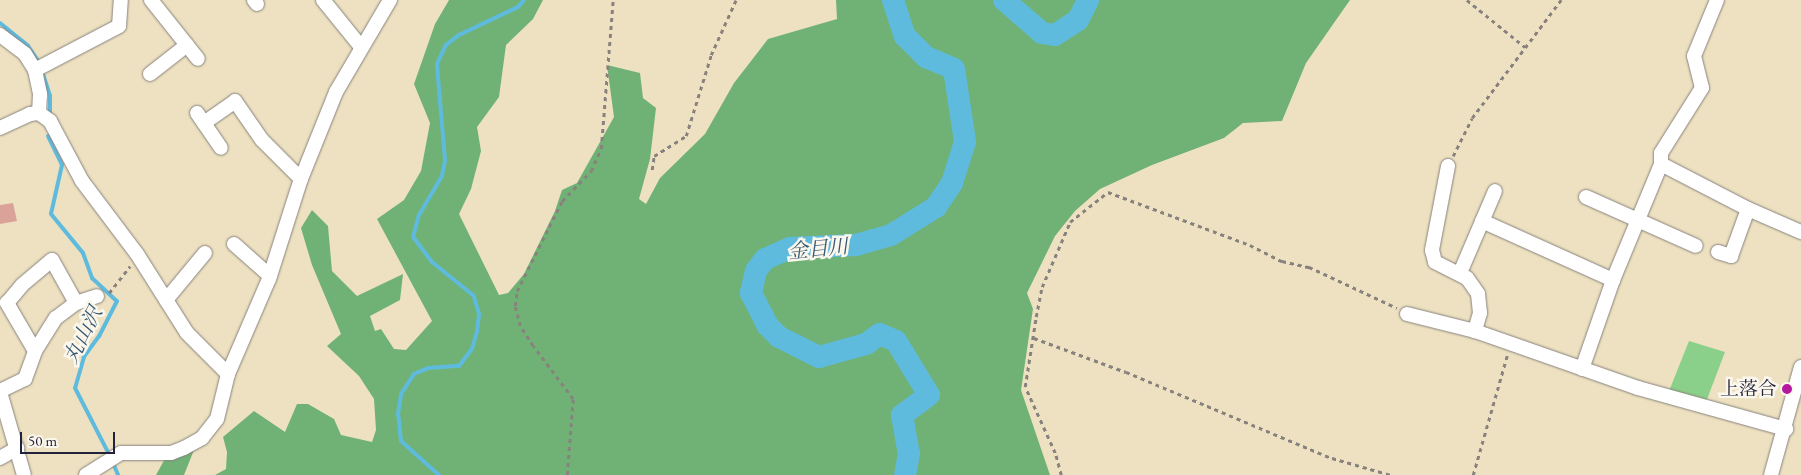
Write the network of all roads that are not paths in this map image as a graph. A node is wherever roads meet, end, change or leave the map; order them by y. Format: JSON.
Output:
{"nodes":[{"id":1,"x":121,"y":0,"type":"edge"},
{"id":2,"x":151,"y":0,"type":"edge"},
{"id":3,"x":323,"y":0,"type":"edge"},
{"id":4,"x":390,"y":0,"type":"edge"},
{"id":5,"x":1717,"y":0,"type":"edge"},
{"id":6,"x":0,"y":34,"type":"edge"},
{"id":7,"x":187,"y":45,"type":"junction"},
{"id":8,"x":361,"y":47,"type":"junction"},
{"id":9,"x":198,"y":59,"type":"dead end"},
{"id":10,"x":40,"y":67,"type":"junction"},
{"id":11,"x":150,"y":74,"type":"dead end"},
{"id":12,"x":39,"y":113,"type":"junction"},
{"id":13,"x":0,"y":128,"type":"edge"},
{"id":14,"x":221,"y":148,"type":"dead end"},
{"id":15,"x":1661,"y":164,"type":"junction"},
{"id":16,"x":1448,"y":166,"type":"road end"},
{"id":17,"x":301,"y":179,"type":"junction"},
{"id":18,"x":1495,"y":191,"type":"dead end"},
{"id":19,"x":1586,"y":197,"type":"dead end"},
{"id":20,"x":1748,"y":209,"type":"junction"},
{"id":21,"x":1482,"y":221,"type":"junction"},
{"id":22,"x":1637,"y":221,"type":"junction"},
{"id":23,"x":1801,"y":232,"type":"edge"},
{"id":24,"x":234,"y":244,"type":"dead end"},
{"id":25,"x":1696,"y":246,"type":"dead end"},
{"id":26,"x":1718,"y":252,"type":"dead end"},
{"id":27,"x":205,"y":253,"type":"dead end"},
{"id":28,"x":1460,"y":273,"type":"junction"},
{"id":29,"x":270,"y":276,"type":"junction"},
{"id":30,"x":1613,"y":280,"type":"junction"},
{"id":31,"x":97,"y":296,"type":"dead end"},
{"id":32,"x":166,"y":300,"type":"junction"},
{"id":33,"x":76,"y":303,"type":"junction"},
{"id":34,"x":1407,"y":314,"type":"road end"},
{"id":35,"x":1474,"y":331,"type":"junction"},
{"id":36,"x":35,"y":351,"type":"junction"},
{"id":37,"x":1801,"y":367,"type":"edge"},
{"id":38,"x":1582,"y":369,"type":"junction"},
{"id":39,"x":228,"y":374,"type":"junction"},
{"id":40,"x":0,"y":391,"type":"edge"},
{"id":41,"x":2,"y":407,"type":"edge"},
{"id":42,"x":1786,"y":429,"type":"junction"},
{"id":43,"x":17,"y":448,"type":"junction"},
{"id":44,"x":0,"y":458,"type":"edge"},
{"id":45,"x":24,"y":475,"type":"edge"},
{"id":46,"x":86,"y":475,"type":"edge"},
{"id":47,"x":1771,"y":475,"type":"edge"}],
"edges":[{"from":1,"to":10,"type":"street"},
{"from":2,"to":7,"type":"street"},
{"from":3,"to":8,"type":"street"},
{"from":4,"to":8,"type":"street"},
{"from":5,"to":15,"type":"street"},
{"from":6,"to":10,"type":"street"},
{"from":7,"to":9,"type":"street"},
{"from":7,"to":11,"type":"street"},
{"from":8,"to":17,"type":"street"},
{"from":10,"to":12,"type":"street"},
{"from":12,"to":13,"type":"street"},
{"from":12,"to":32,"type":"street"},
{"from":14,"to":17,"type":"street"},
{"from":15,"to":20,"type":"street"},
{"from":15,"to":22,"type":"street"},
{"from":16,"to":28,"type":"street"},
{"from":17,"to":29,"type":"street"},
{"from":18,"to":21,"type":"street"},
{"from":19,"to":22,"type":"street"},
{"from":20,"to":23,"type":"street"},
{"from":20,"to":26,"type":"street"},
{"from":21,"to":28,"type":"street"},
{"from":21,"to":30,"type":"street"},
{"from":22,"to":25,"type":"street"},
{"from":22,"to":30,"type":"street"},
{"from":24,"to":29,"type":"street"},
{"from":27,"to":32,"type":"street"},
{"from":28,"to":35,"type":"street"},
{"from":29,"to":39,"type":"street"},
{"from":30,"to":38,"type":"street"},
{"from":31,"to":33,"type":"street"},
{"from":32,"to":39,"type":"street"},
{"from":33,"to":36,"type":"street"},
{"from":33,"to":36,"type":"street"},
{"from":34,"to":35,"type":"street"},
{"from":35,"to":38,"type":"street"},
{"from":36,"to":40,"type":"street"},
{"from":37,"to":42,"type":"street"},
{"from":38,"to":42,"type":"street"},
{"from":39,"to":46,"type":"street"},
{"from":40,"to":41,"type":"street"},
{"from":41,"to":43,"type":"street"},
{"from":42,"to":47,"type":"street"},
{"from":43,"to":44,"type":"street"},
{"from":43,"to":45,"type":"street"}]}
